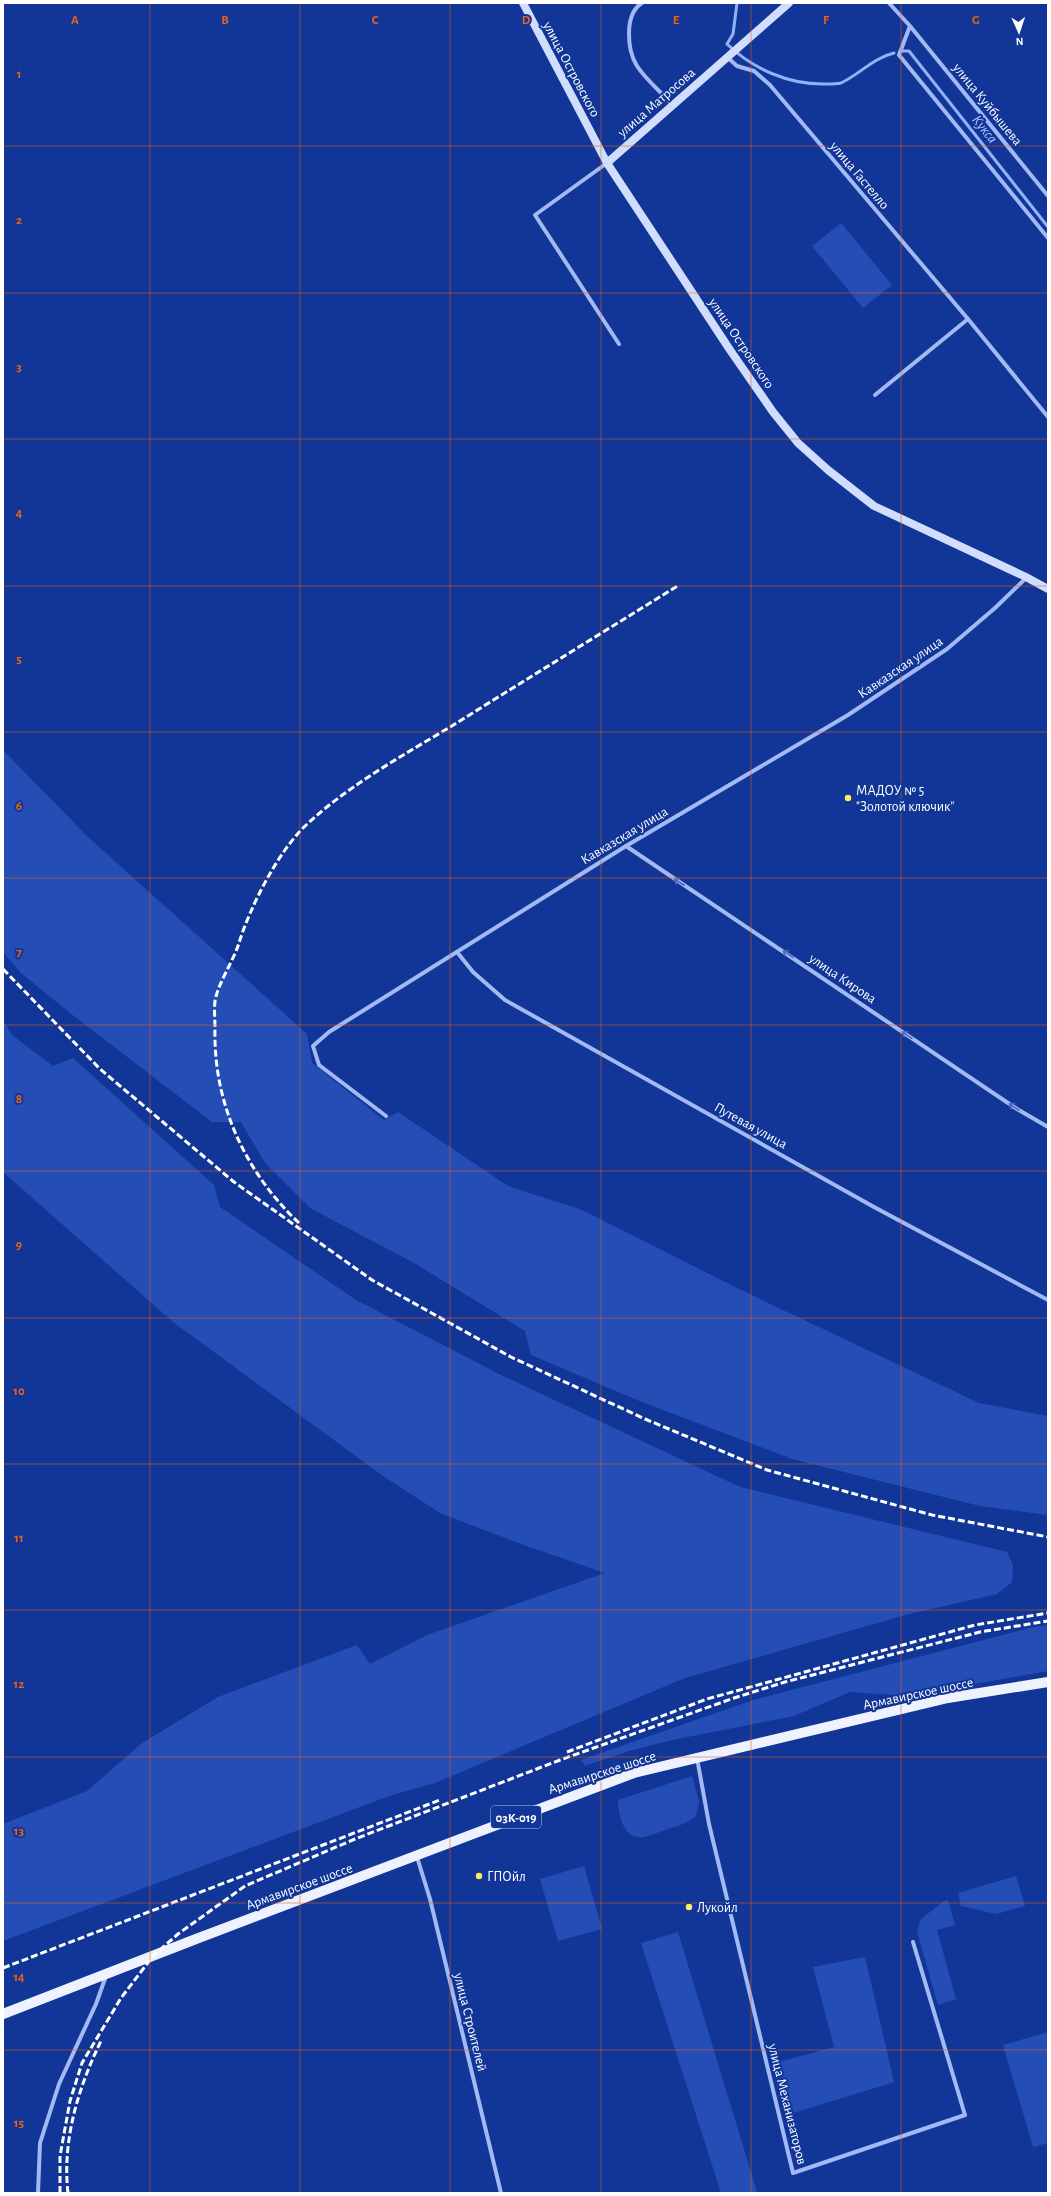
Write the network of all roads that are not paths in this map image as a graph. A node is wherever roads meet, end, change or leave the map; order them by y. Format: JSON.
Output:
{"nodes":[{"id":1,"x":523,"y":3,"type":"edge"},
{"id":2,"x":642,"y":3,"type":"edge"},
{"id":3,"x":789,"y":3,"type":"edge"},
{"id":4,"x":889,"y":3,"type":"edge"},
{"id":5,"x":910,"y":26,"type":"junction"},
{"id":6,"x":728,"y":56,"type":"junction"},
{"id":7,"x":673,"y":106,"type":"junction"},
{"id":8,"x":607,"y":163,"type":"junction"},
{"id":9,"x":1048,"y":196,"type":"edge"},
{"id":10,"x":1048,"y":238,"type":"edge"},
{"id":11,"x":968,"y":319,"type":"junction"},
{"id":12,"x":619,"y":344,"type":"dead end"},
{"id":13,"x":875,"y":395,"type":"dead end"},
{"id":14,"x":1048,"y":417,"type":"edge"},
{"id":15,"x":1026,"y":577,"type":"junction"},
{"id":16,"x":1048,"y":589,"type":"edge"},
{"id":17,"x":626,"y":846,"type":"junction"},
{"id":18,"x":457,"y":952,"type":"junction"},
{"id":19,"x":386,"y":1116,"type":"dead end"},
{"id":20,"x":1048,"y":1127,"type":"edge"},
{"id":21,"x":1048,"y":1300,"type":"edge"},
{"id":22,"x":1048,"y":1682,"type":"edge"},
{"id":23,"x":697,"y":1758,"type":"junction"},
{"id":24,"x":417,"y":1857,"type":"junction"},
{"id":25,"x":913,"y":1942,"type":"dead end"},
{"id":26,"x":107,"y":1974,"type":"junction"},
{"id":27,"x":3,"y":2014,"type":"edge"},
{"id":28,"x":38,"y":2193,"type":"edge"},
{"id":29,"x":501,"y":2193,"type":"edge"}],
"edges":[{"from":1,"to":8,"type":"street","name":"улица Островского"},
{"from":2,"to":7,"type":"street"},
{"from":3,"to":6,"type":"street","name":"улица Матросова"},
{"from":4,"to":5,"type":"street","name":"улица Куйбышева"},
{"from":5,"to":9,"type":"street","name":"улица Куйбышева"},
{"from":5,"to":10,"type":"street"},
{"from":6,"to":7,"type":"street","name":"улица Матросова"},
{"from":6,"to":11,"type":"street","name":"улица Гастелло"},
{"from":7,"to":8,"type":"street","name":"улица Матросова"},
{"from":8,"to":12,"type":"street","name":"улица Матросова"},
{"from":8,"to":15,"type":"street","name":"улица Островского"},
{"from":11,"to":13,"type":"street"},
{"from":11,"to":14,"type":"street","name":"улица Гастелло"},
{"from":15,"to":16,"type":"street","name":"улица Островского"},
{"from":15,"to":17,"type":"street","name":"Кавказская улица"},
{"from":17,"to":18,"type":"street","name":"Кавказская улица"},
{"from":20,"to":17,"type":"street","name":"улица Кирова","one_way":true},
{"from":18,"to":19,"type":"street","name":"Кавказская улица"},
{"from":18,"to":21,"type":"street","name":"Путевая улица"},
{"from":22,"to":23,"type":"main road","name":"Армавирское шоссе","number":"03К-019"},
{"from":23,"to":24,"type":"main road","name":"Армавирское шоссе","number":"03К-019"},
{"from":23,"to":25,"type":"street","name":"улица Механизаторов"},
{"from":24,"to":26,"type":"main road","name":"Армавирское шоссе","number":"03К-019"},
{"from":24,"to":29,"type":"street","name":"улица Строителей"},
{"from":26,"to":27,"type":"main road","name":"Армавирское шоссе","number":"03К-019"},
{"from":26,"to":28,"type":"street"}]}
